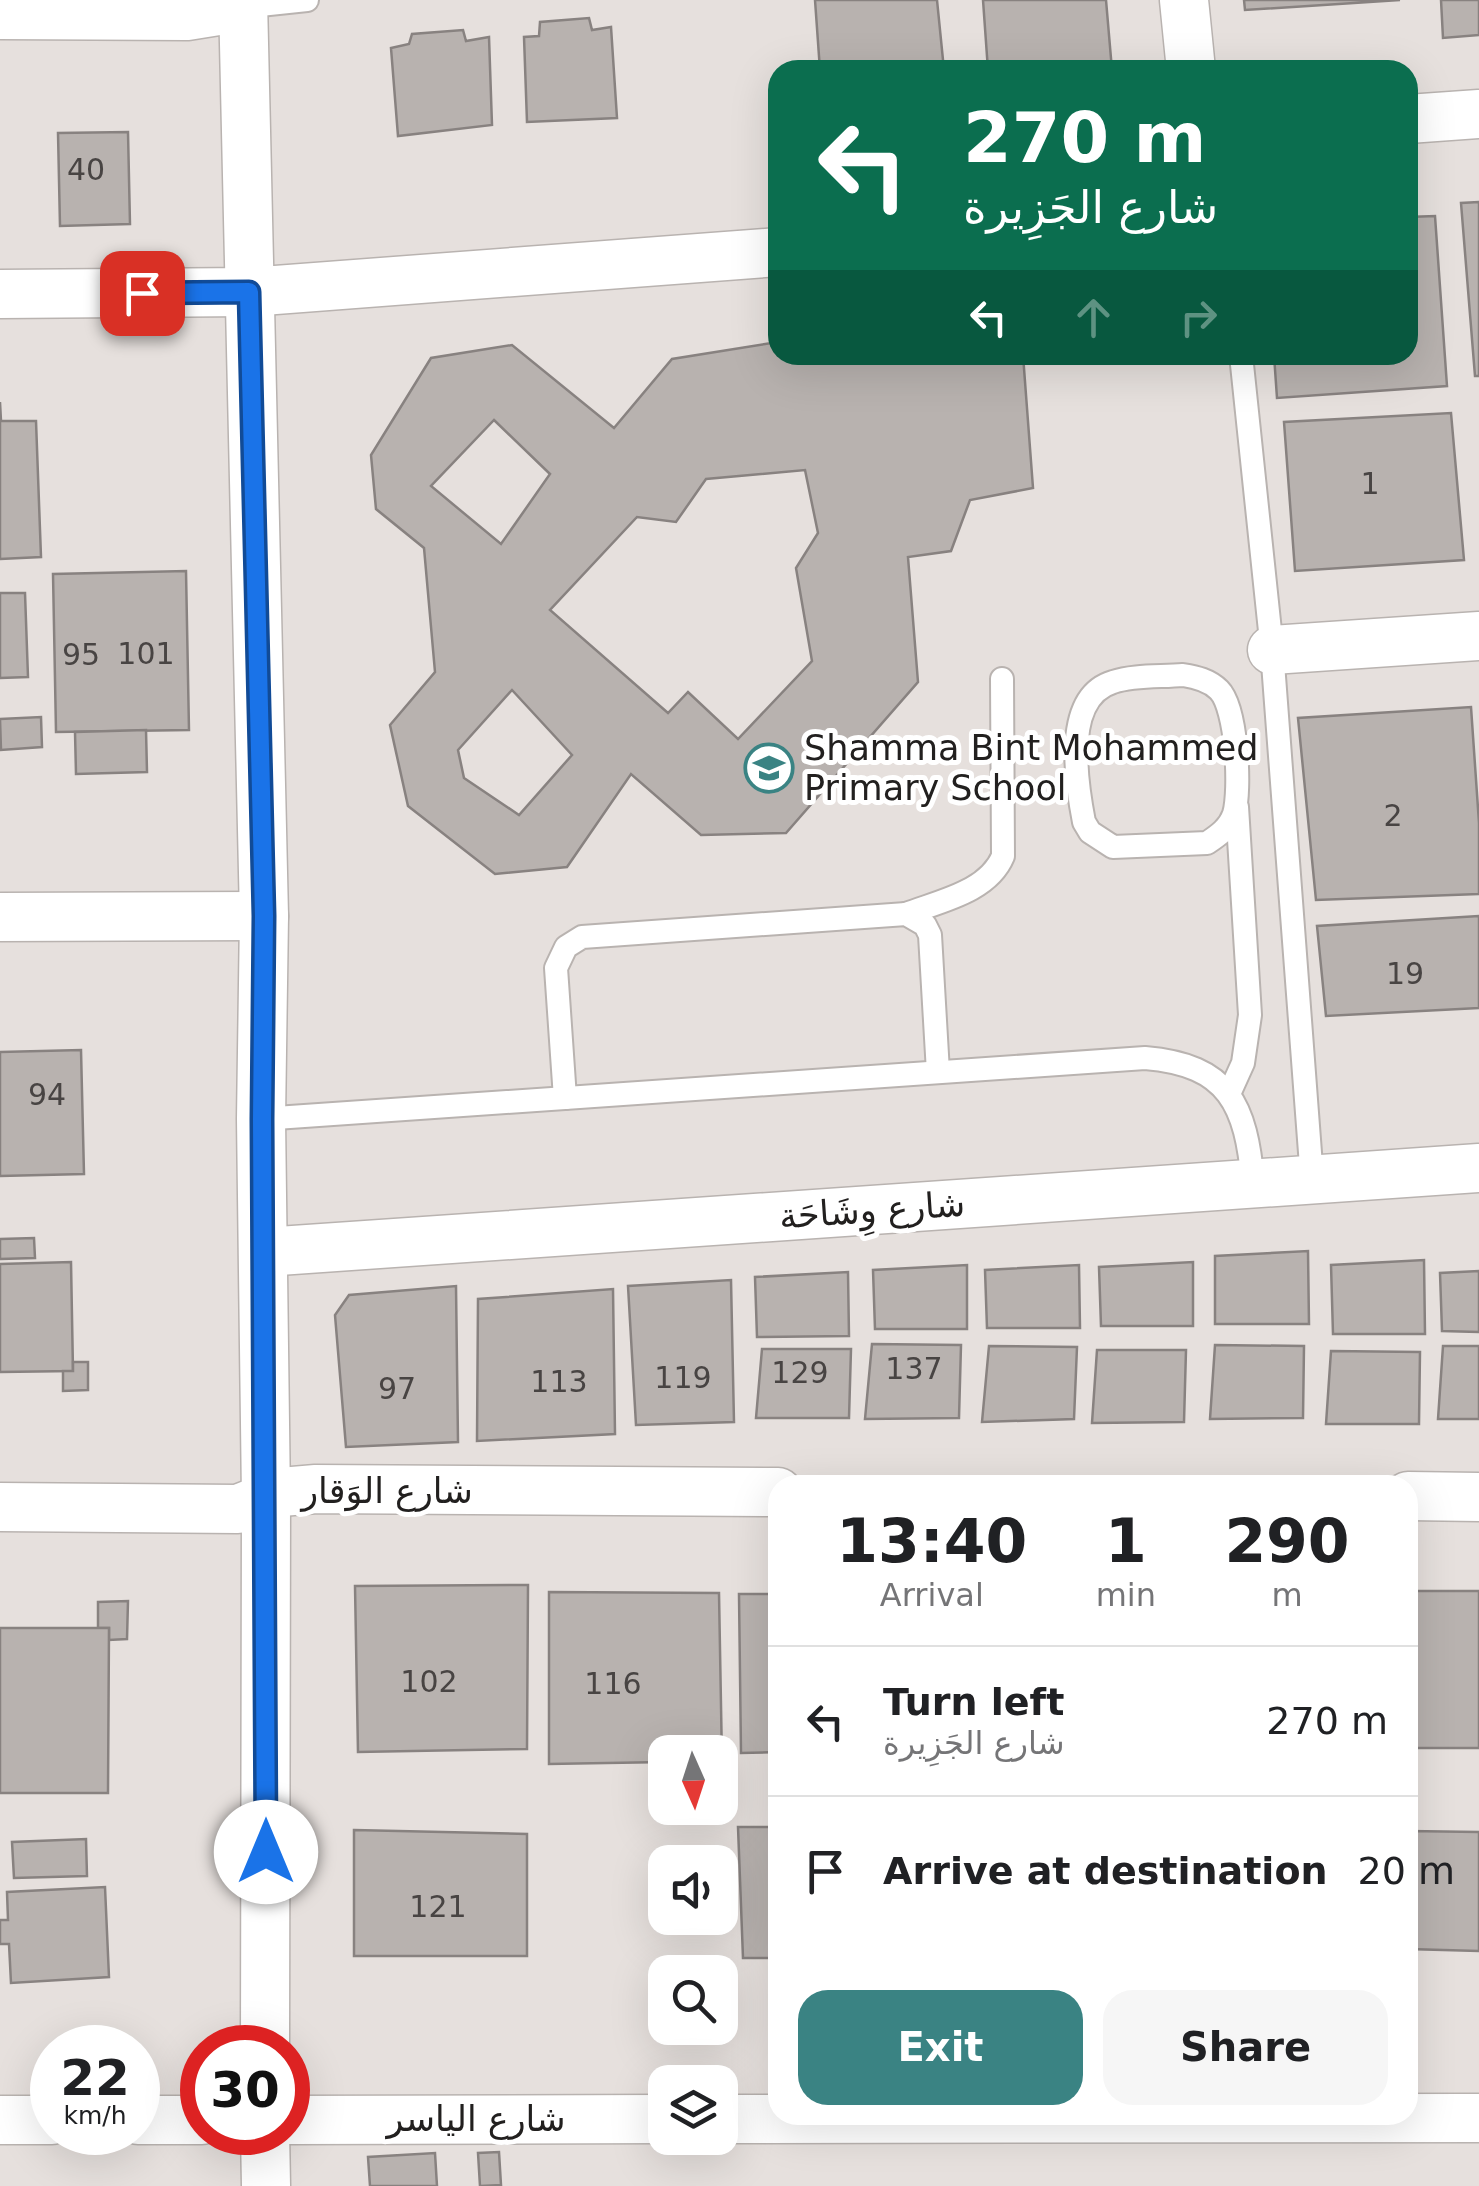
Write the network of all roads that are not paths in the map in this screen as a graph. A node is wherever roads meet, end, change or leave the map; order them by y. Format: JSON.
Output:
{"nodes":[{"id":1,"x":307,"y":0,"type":"edge"},
{"id":2,"x":1184,"y":0,"type":"edge"},
{"id":3,"x":243,"y":4,"type":"edge"},
{"id":4,"x":0,"y":15,"type":"edge"},
{"id":5,"x":1189,"y":60,"type":"edge"},
{"id":6,"x":1479,"y":114,"type":"edge"},
{"id":7,"x":1418,"y":118,"type":"edge"},
{"id":8,"x":768,"y":253,"type":"edge"},
{"id":9,"x":249,"y":292,"type":"junction"},
{"id":10,"x":0,"y":294,"type":"edge"},
{"id":11,"x":1243,"y":365,"type":"edge"},
{"id":12,"x":1479,"y":636,"type":"edge"},
{"id":13,"x":1272,"y":650,"type":"junction"},
{"id":14,"x":1002,"y":679,"type":"dead end"},
{"id":15,"x":1236,"y":797,"type":"junction"},
{"id":16,"x":906,"y":914,"type":"junction"},
{"id":17,"x":264,"y":916,"type":"junction"},
{"id":18,"x":0,"y":917,"type":"edge"},
{"id":19,"x":938,"y":1072,"type":"junction"},
{"id":20,"x":1229,"y":1094,"type":"junction"},
{"id":21,"x":565,"y":1098,"type":"junction"},
{"id":22,"x":262,"y":1119,"type":"junction"},
{"id":23,"x":1479,"y":1168,"type":"edge"},
{"id":24,"x":1312,"y":1179,"type":"junction"},
{"id":25,"x":1253,"y":1183,"type":"junction"},
{"id":26,"x":264,"y":1252,"type":"junction"},
{"id":27,"x":768,"y":1492,"type":"edge"},
{"id":28,"x":1418,"y":1496,"type":"edge"},
{"id":29,"x":1479,"y":1497,"type":"edge"},
{"id":30,"x":266,"y":1499,"type":"junction"},
{"id":31,"x":0,"y":1507,"type":"edge"},
{"id":32,"x":265,"y":2025,"type":"edge"},
{"id":33,"x":1418,"y":2118,"type":"edge"},
{"id":34,"x":1479,"y":2118,"type":"edge"},
{"id":35,"x":648,"y":2119,"type":"edge"},
{"id":36,"x":738,"y":2119,"type":"edge"},
{"id":37,"x":768,"y":2119,"type":"edge"},
{"id":38,"x":0,"y":2120,"type":"edge"},
{"id":39,"x":30,"y":2120,"type":"edge"},
{"id":40,"x":310,"y":2120,"type":"edge"},
{"id":41,"x":265,"y":2155,"type":"edge"},
{"id":42,"x":266,"y":2186,"type":"edge"}],
"edges":[{"from":1,"to":3,"type":"lane"},
{"from":2,"to":5,"type":"street"},
{"from":3,"to":4,"type":"street"},
{"from":3,"to":9,"type":"street"},
{"from":6,"to":7,"type":"street"},
{"from":8,"to":9,"type":"street"},
{"from":9,"to":10,"type":"street"},
{"from":9,"to":17,"type":"street"},
{"from":11,"to":13,"type":"lane"},
{"from":12,"to":13,"type":"street"},
{"from":13,"to":24,"type":"lane"},
{"from":14,"to":16,"type":"lane"},
{"from":15,"to":15,"type":"lane"},
{"from":15,"to":20,"type":"lane"},
{"from":16,"to":19,"type":"lane"},
{"from":16,"to":21,"type":"lane"},
{"from":17,"to":18,"type":"street"},
{"from":17,"to":22,"type":"street"},
{"from":19,"to":20,"type":"lane"},
{"from":19,"to":21,"type":"lane"},
{"from":20,"to":25,"type":"lane"},
{"from":21,"to":22,"type":"lane"},
{"from":22,"to":26,"type":"street"},
{"from":23,"to":24,"type":"street","name":"شارع وِشَاحَة"},
{"from":24,"to":25,"type":"street","name":"شارع وِشَاحَة"},
{"from":25,"to":26,"type":"street","name":"شارع وِشَاحَة"},
{"from":26,"to":30,"type":"street"},
{"from":27,"to":30,"type":"street","name":"شارع الوَقار"},
{"from":28,"to":29,"type":"street"},
{"from":30,"to":31,"type":"street","name":"شارع الوَقار"},
{"from":30,"to":32,"type":"street"},
{"from":33,"to":34,"type":"street"},
{"from":35,"to":40,"type":"street","name":"شارع الياسر"},
{"from":36,"to":37,"type":"street"},
{"from":38,"to":39,"type":"street"},
{"from":41,"to":42,"type":"street"}]}
